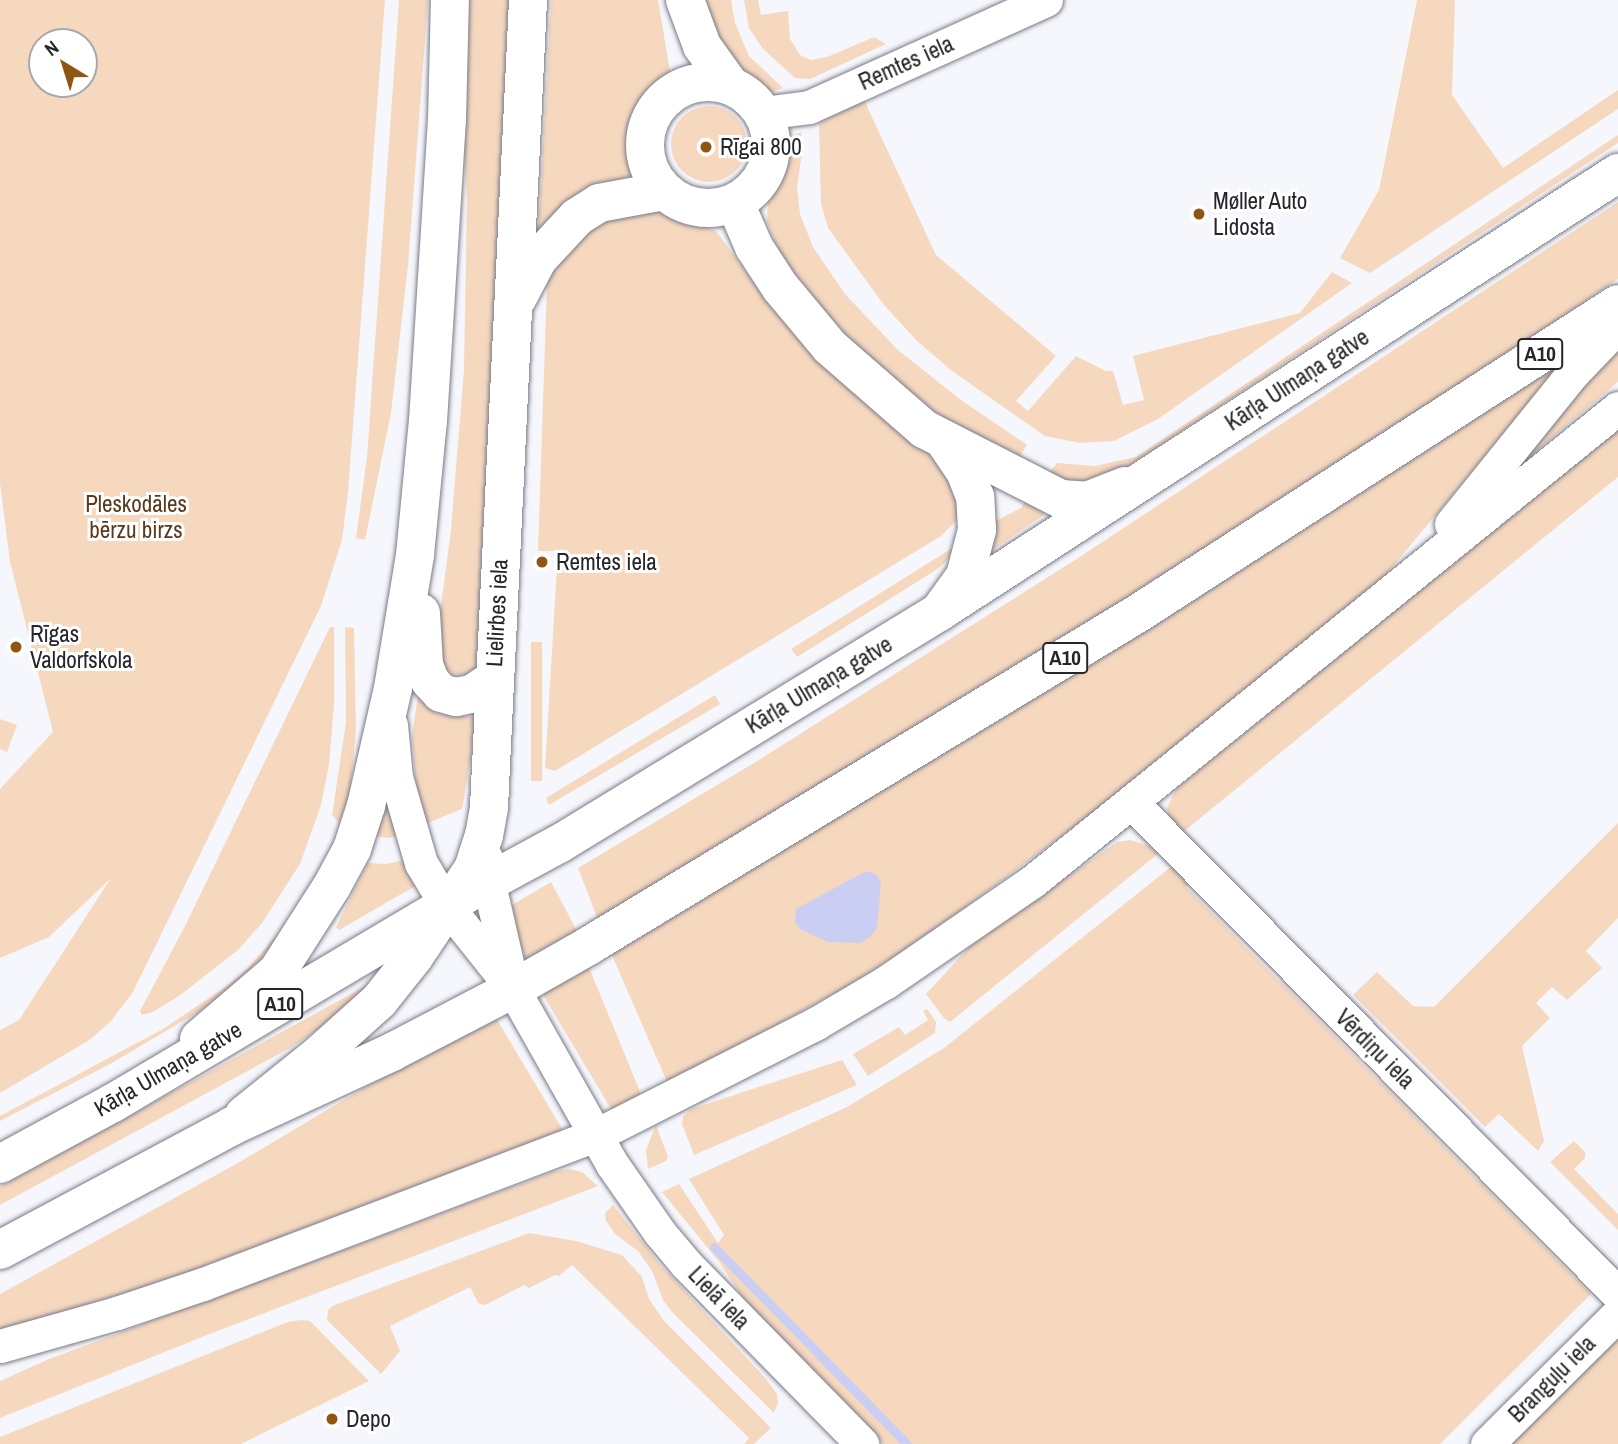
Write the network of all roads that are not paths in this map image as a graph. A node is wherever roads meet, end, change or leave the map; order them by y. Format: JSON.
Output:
{"nodes":[{"id":1,"x":450,"y":0,"type":"edge"},
{"id":2,"x":528,"y":0,"type":"edge"},
{"id":3,"x":685,"y":0,"type":"edge"},
{"id":4,"x":1046,"y":0,"type":"edge"},
{"id":5,"x":730,"y":86,"type":"junction"},
{"id":6,"x":763,"y":113,"type":"junction"},
{"id":7,"x":1618,"y":173,"type":"edge"},
{"id":8,"x":664,"y":191,"type":"junction"},
{"id":9,"x":735,"y":203,"type":"junction"},
{"id":10,"x":1618,"y":304,"type":"edge"},
{"id":11,"x":512,"y":310,"type":"junction"},
{"id":12,"x":1618,"y":326,"type":"edge"},
{"id":13,"x":1618,"y":408,"type":"edge"},
{"id":14,"x":946,"y":443,"type":"junction"},
{"id":15,"x":1147,"y":478,"type":"junction"},
{"id":16,"x":415,"y":555,"type":"junction"},
{"id":17,"x":1406,"y":581,"type":"junction"},
{"id":18,"x":939,"y":612,"type":"junction"},
{"id":19,"x":493,"y":680,"type":"junction"},
{"id":20,"x":393,"y":688,"type":"junction"},
{"id":21,"x":1132,"y":803,"type":"junction"},
{"id":22,"x":484,"y":836,"type":"junction"},
{"id":23,"x":489,"y":884,"type":"junction"},
{"id":24,"x":446,"y":905,"type":"junction"},
{"id":25,"x":513,"y":989,"type":"junction"},
{"id":26,"x":113,"y":1103,"type":"junction"},
{"id":27,"x":232,"y":1126,"type":"junction"},
{"id":28,"x":596,"y":1135,"type":"junction"},
{"id":29,"x":0,"y":1164,"type":"edge"},
{"id":30,"x":0,"y":1250,"type":"edge"},
{"id":31,"x":1618,"y":1294,"type":"edge"},
{"id":32,"x":117,"y":1313,"type":"junction"},
{"id":33,"x":1618,"y":1314,"type":"edge"},
{"id":34,"x":0,"y":1346,"type":"edge"},
{"id":35,"x":0,"y":1368,"type":"edge"},
{"id":36,"x":862,"y":1444,"type":"edge"},
{"id":37,"x":1487,"y":1444,"type":"edge"}],
"edges":[{"from":1,"to":16,"type":"main road"},
{"from":2,"to":11,"type":"main road","name":"Lielirbes iela"},
{"from":3,"to":5,"type":"main road"},
{"from":4,"to":6,"type":"street","name":"Remtes iela"},
{"from":5,"to":6,"type":"main road"},
{"from":5,"to":8,"type":"main road"},
{"from":6,"to":9,"type":"main road"},
{"from":7,"to":15,"type":"main road","name":"Kārļa Ulmaņa gatve","number":"A10"},
{"from":8,"to":9,"type":"main road"},
{"from":8,"to":11,"type":"main road"},
{"from":9,"to":14,"type":"main road"},
{"from":10,"to":25,"type":"main road","number":"A10"},
{"from":11,"to":19,"type":"main road","name":"Lielirbes iela"},
{"from":12,"to":17,"type":"street"},
{"from":13,"to":17,"type":"street"},
{"from":14,"to":15,"type":"main road"},
{"from":14,"to":18,"type":"main road"},
{"from":15,"to":18,"type":"main road","name":"Kārļa Ulmaņa gatve","number":"A10"},
{"from":16,"to":19,"type":"main road"},
{"from":16,"to":20,"type":"main road"},
{"from":17,"to":21,"type":"street"},
{"from":18,"to":23,"type":"main road","name":"Kārļa Ulmaņa gatve","number":"A10"},
{"from":19,"to":22,"type":"main road","name":"Lielirbes iela"},
{"from":20,"to":24,"type":"street"},
{"from":20,"to":26,"type":"main road"},
{"from":21,"to":28,"type":"street"},
{"from":21,"to":31,"type":"street","name":"Vērdiņu iela"},
{"from":22,"to":23,"type":"street"},
{"from":22,"to":24,"type":"main road","name":"Lielirbes iela"},
{"from":23,"to":24,"type":"main road","name":"Kārļa Ulmaņa gatve","number":"A10"},
{"from":23,"to":25,"type":"street"},
{"from":24,"to":25,"type":"street"},
{"from":24,"to":26,"type":"main road","name":"Kārļa Ulmaņa gatve","number":"A10"},
{"from":24,"to":27,"type":"main road","name":"Lielirbes iela"},
{"from":25,"to":27,"type":"main road","number":"A10"},
{"from":25,"to":28,"type":"street","name":"Lielā iela"},
{"from":26,"to":29,"type":"main road","name":"Kārļa Ulmaņa gatve","number":"A10"},
{"from":27,"to":30,"type":"main road","number":"A10"},
{"from":28,"to":32,"type":"street"},
{"from":28,"to":36,"type":"street","name":"Lielā iela"},
{"from":32,"to":34,"type":"street"},
{"from":32,"to":35,"type":"street"},
{"from":33,"to":37,"type":"street","name":"Branguļu iela"}]}
